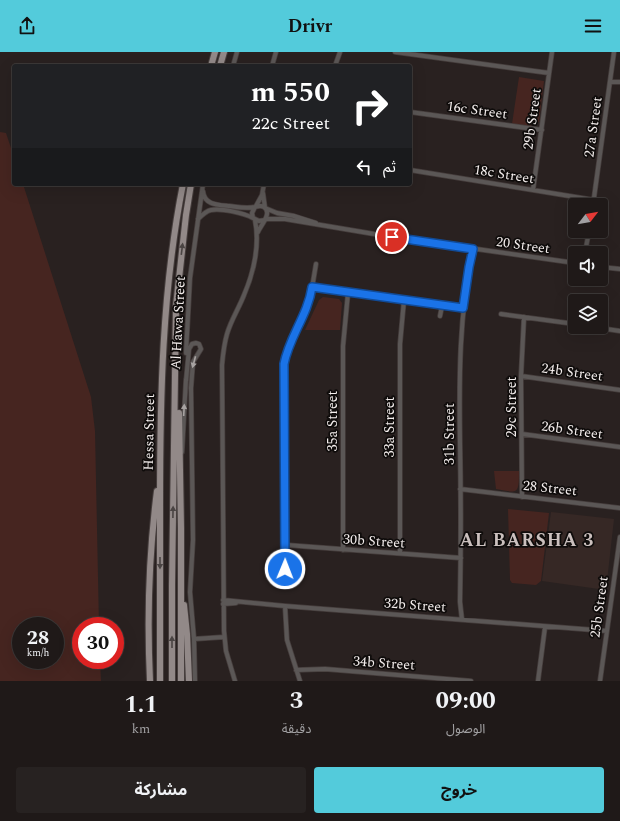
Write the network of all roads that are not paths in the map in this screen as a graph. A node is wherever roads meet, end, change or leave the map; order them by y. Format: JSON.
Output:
{"nodes":[{"id":1,"x":216,"y":52,"type":"edge"},
{"id":2,"x":224,"y":52,"type":"edge"},
{"id":3,"x":237,"y":52,"type":"edge"},
{"id":4,"x":276,"y":52,"type":"edge"},
{"id":5,"x":340,"y":52,"type":"edge"},
{"id":6,"x":395,"y":52,"type":"edge"},
{"id":7,"x":552,"y":52,"type":"edge"},
{"id":8,"x":614,"y":52,"type":"edge"},
{"id":9,"x":212,"y":64,"type":"edge"},
{"id":10,"x":221,"y":64,"type":"edge"},
{"id":11,"x":234,"y":64,"type":"edge"},
{"id":12,"x":273,"y":64,"type":"edge"},
{"id":13,"x":336,"y":64,"type":"edge"},
{"id":14,"x":550,"y":73,"type":"junction"},
{"id":15,"x":611,"y":80,"type":"junction"},
{"id":16,"x":620,"y":81,"type":"edge"},
{"id":17,"x":412,"y":112,"type":"edge"},
{"id":18,"x":542,"y":130,"type":"junction"},
{"id":19,"x":412,"y":170,"type":"edge"},
{"id":20,"x":183,"y":186,"type":"edge"},
{"id":21,"x":191,"y":186,"type":"edge"},
{"id":22,"x":203,"y":186,"type":"edge"},
{"id":23,"x":203,"y":186,"type":"edge"},
{"id":24,"x":264,"y":186,"type":"edge"},
{"id":25,"x":263,"y":190,"type":"junction"},
{"id":26,"x":533,"y":190,"type":"junction"},
{"id":27,"x":582,"y":198,"type":"edge"},
{"id":28,"x":594,"y":198,"type":"edge"},
{"id":29,"x":256,"y":207,"type":"junction"},
{"id":30,"x":265,"y":208,"type":"junction"},
{"id":31,"x":254,"y":219,"type":"junction"},
{"id":32,"x":265,"y":219,"type":"junction"},
{"id":33,"x":198,"y":220,"type":"junction"},
{"id":34,"x":326,"y":226,"type":"junction"},
{"id":35,"x":257,"y":235,"type":"junction"},
{"id":36,"x":472,"y":249,"type":"junction"},
{"id":37,"x":568,"y":262,"type":"edge"},
{"id":38,"x":316,"y":264,"type":"dead end"},
{"id":39,"x":608,"y":268,"type":"edge"},
{"id":40,"x":620,"y":269,"type":"edge"},
{"id":41,"x":312,"y":287,"type":"junction"},
{"id":42,"x":348,"y":293,"type":"junction"},
{"id":43,"x":404,"y":300,"type":"junction"},
{"id":44,"x":442,"y":306,"type":"junction"},
{"id":45,"x":463,"y":308,"type":"junction"},
{"id":46,"x":502,"y":314,"type":"dead end"},
{"id":47,"x":440,"y":316,"type":"dead end"},
{"id":48,"x":524,"y":317,"type":"junction"},
{"id":49,"x":568,"y":323,"type":"edge"},
{"id":50,"x":608,"y":329,"type":"edge"},
{"id":51,"x":620,"y":331,"type":"edge"},
{"id":52,"x":176,"y":357,"type":"junction"},
{"id":53,"x":521,"y":376,"type":"junction"},
{"id":54,"x":186,"y":381,"type":"junction"},
{"id":55,"x":620,"y":390,"type":"edge"},
{"id":56,"x":522,"y":434,"type":"junction"},
{"id":57,"x":620,"y":447,"type":"edge"},
{"id":58,"x":179,"y":463,"type":"junction"},
{"id":59,"x":160,"y":468,"type":"junction"},
{"id":60,"x":461,"y":491,"type":"junction"},
{"id":61,"x":522,"y":496,"type":"junction"},
{"id":62,"x":620,"y":508,"type":"edge"},
{"id":63,"x":620,"y":537,"type":"edge"},
{"id":64,"x":286,"y":545,"type":"junction"},
{"id":65,"x":344,"y":550,"type":"junction"},
{"id":66,"x":400,"y":553,"type":"junction"},
{"id":67,"x":461,"y":558,"type":"junction"},
{"id":68,"x":285,"y":569,"type":"dead end"},
{"id":69,"x":618,"y":570,"type":"edge"},
{"id":70,"x":181,"y":584,"type":"junction"},
{"id":71,"x":223,"y":602,"type":"junction"},
{"id":72,"x":285,"y":606,"type":"junction"},
{"id":73,"x":460,"y":620,"type":"junction"},
{"id":74,"x":546,"y":627,"type":"junction"},
{"id":75,"x":607,"y":634,"type":"junction"},
{"id":76,"x":224,"y":637,"type":"junction"},
{"id":77,"x":194,"y":639,"type":"junction"},
{"id":78,"x":296,"y":670,"type":"junction"},
{"id":79,"x":149,"y":679,"type":"edge"},
{"id":80,"x":160,"y":681,"type":"edge"},
{"id":81,"x":172,"y":681,"type":"edge"},
{"id":82,"x":181,"y":681,"type":"edge"},
{"id":83,"x":188,"y":681,"type":"edge"},
{"id":84,"x":195,"y":681,"type":"edge"},
{"id":85,"x":235,"y":681,"type":"edge"},
{"id":86,"x":300,"y":681,"type":"edge"},
{"id":87,"x":471,"y":681,"type":"edge"},
{"id":88,"x":538,"y":681,"type":"edge"},
{"id":89,"x":600,"y":681,"type":"edge"}],
"edges":[{"from":1,"to":9,"type":"main road"},
{"from":2,"to":10,"type":"main road"},
{"from":3,"to":11,"type":"street"},
{"from":4,"to":12,"type":"street"},
{"from":5,"to":13,"type":"street"},
{"from":6,"to":14,"type":"street"},
{"from":7,"to":14,"type":"street","name":"29b Street"},
{"from":8,"to":15,"type":"street","name":"27a Street"},
{"from":14,"to":18,"type":"street","name":"29b Street"},
{"from":15,"to":16,"type":"street"},
{"from":15,"to":28,"type":"street","name":"27a Street"},
{"from":17,"to":18,"type":"street","name":"16c Street"},
{"from":18,"to":26,"type":"street","name":"29b Street"},
{"from":19,"to":26,"type":"street","name":"18c Street"},
{"from":20,"to":59,"type":"main road","name":"Hessa Street"},
{"from":52,"to":21,"type":"main road","name":"Hessa Street","one_way":true},
{"from":22,"to":29,"type":"street"},
{"from":23,"to":33,"type":"street","name":"Al Hawa Street"},
{"from":24,"to":25,"type":"street"},
{"from":25,"to":29,"type":"street"},
{"from":25,"to":30,"type":"street"},
{"from":26,"to":27,"type":"street","name":"18c Street"},
{"from":29,"to":30,"type":"street"},
{"from":29,"to":31,"type":"street"},
{"from":30,"to":32,"type":"street"},
{"from":30,"to":34,"type":"street","name":"20 Street"},
{"from":31,"to":32,"type":"street"},
{"from":31,"to":33,"type":"street"},
{"from":31,"to":35,"type":"street"},
{"from":32,"to":34,"type":"street","name":"20 Street"},
{"from":32,"to":35,"type":"street"},
{"from":33,"to":54,"type":"street","name":"Al Hawa Street"},
{"from":34,"to":36,"type":"street","name":"20 Street"},
{"from":35,"to":71,"type":"street"},
{"from":36,"to":37,"type":"street","name":"20 Street"},
{"from":36,"to":45,"type":"street","name":"31b Street"},
{"from":38,"to":41,"type":"street"},
{"from":39,"to":40,"type":"street"},
{"from":41,"to":42,"type":"street"},
{"from":41,"to":64,"type":"street"},
{"from":42,"to":43,"type":"street"},
{"from":42,"to":65,"type":"street","name":"35a Street"},
{"from":43,"to":44,"type":"street"},
{"from":43,"to":66,"type":"street","name":"33a Street"},
{"from":44,"to":45,"type":"street"},
{"from":44,"to":47,"type":"street"},
{"from":45,"to":60,"type":"street","name":"31b Street"},
{"from":46,"to":48,"type":"street"},
{"from":48,"to":49,"type":"street"},
{"from":48,"to":53,"type":"street","name":"29c Street"},
{"from":50,"to":51,"type":"street"},
{"from":52,"to":58,"type":"main road","name":"Hessa Street"},
{"from":81,"to":52,"type":"main road","name":"Hessa Street","one_way":true},
{"from":53,"to":55,"type":"street","name":"24b Street"},
{"from":53,"to":56,"type":"street","name":"29c Street"},
{"from":58,"to":54,"type":"street","name":"Al Hawa Street","one_way":true},
{"from":54,"to":77,"type":"street","one_way":true},
{"from":56,"to":57,"type":"street","name":"26b Street"},
{"from":56,"to":61,"type":"street","name":"29c Street"},
{"from":58,"to":70,"type":"main road","name":"Hessa Street"},
{"from":59,"to":79,"type":"main road"},
{"from":59,"to":80,"type":"main road","name":"Hessa Street","one_way":true},
{"from":60,"to":61,"type":"street","name":"28 Street"},
{"from":60,"to":67,"type":"street","name":"31b Street"},
{"from":61,"to":62,"type":"street","name":"28 Street"},
{"from":63,"to":69,"type":"street","name":"25b Street"},
{"from":64,"to":65,"type":"street","name":"30b Street"},
{"from":64,"to":68,"type":"street"},
{"from":65,"to":66,"type":"street","name":"30b Street"},
{"from":66,"to":67,"type":"street","name":"30b Street"},
{"from":67,"to":73,"type":"street","name":"31b Street"},
{"from":69,"to":75,"type":"street","name":"25b Street"},
{"from":70,"to":82,"type":"main road"},
{"from":70,"to":83,"type":"main road"},
{"from":71,"to":72,"type":"street","name":"32b Street"},
{"from":71,"to":76,"type":"street"},
{"from":72,"to":73,"type":"street","name":"32b Street"},
{"from":72,"to":78,"type":"street"},
{"from":73,"to":74,"type":"street","name":"32b Street"},
{"from":74,"to":75,"type":"street","name":"32b Street"},
{"from":74,"to":88,"type":"street"},
{"from":75,"to":89,"type":"street","name":"25b Street"},
{"from":76,"to":77,"type":"street"},
{"from":76,"to":85,"type":"street"},
{"from":77,"to":84,"type":"street"},
{"from":78,"to":86,"type":"street"},
{"from":78,"to":87,"type":"street","name":"34b Street"}]}
